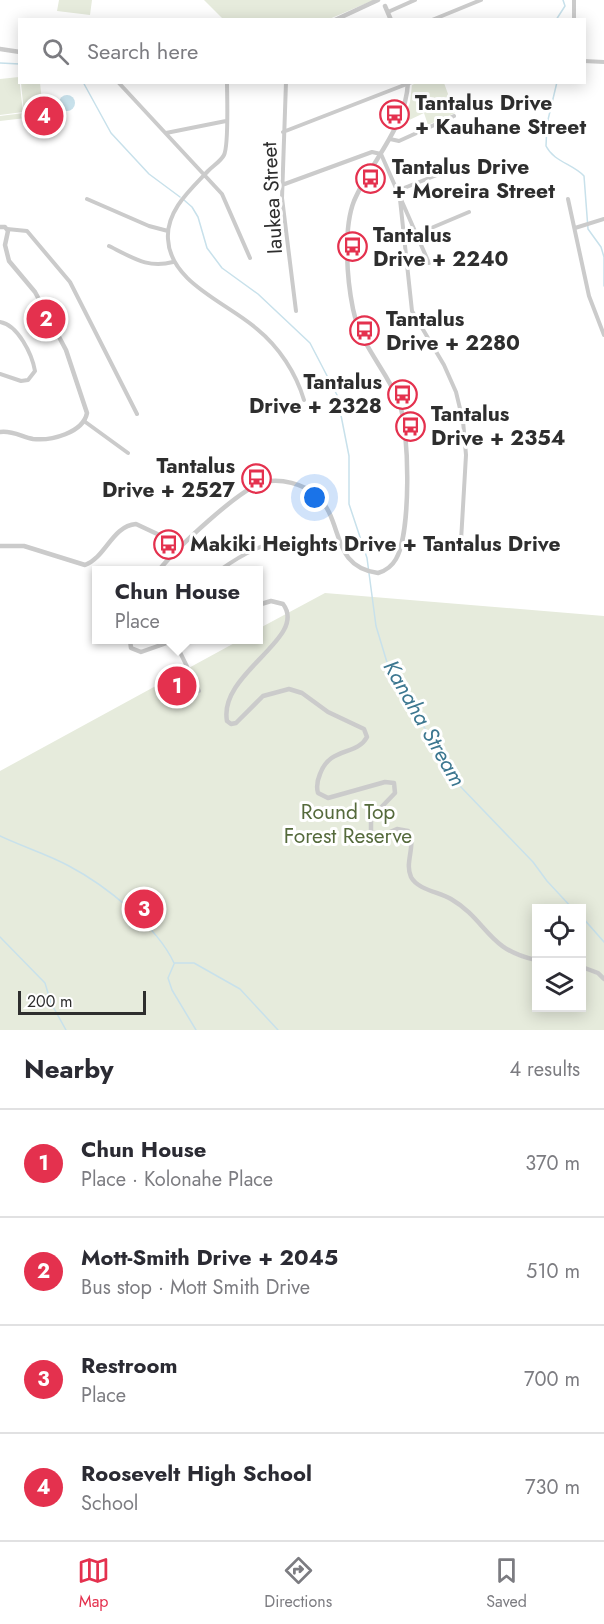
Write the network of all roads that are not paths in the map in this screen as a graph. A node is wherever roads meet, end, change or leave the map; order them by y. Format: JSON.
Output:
{"nodes":[{"id":1,"x":415,"y":0,"type":"edge"},
{"id":2,"x":481,"y":0,"type":"edge"},
{"id":3,"x":574,"y":0,"type":"edge"},
{"id":4,"x":382,"y":2,"type":"edge"},
{"id":5,"x":388,"y":12,"type":"junction"},
{"id":6,"x":340,"y":18,"type":"edge"},
{"id":7,"x":391,"y":18,"type":"edge"},
{"id":8,"x":437,"y":18,"type":"edge"},
{"id":9,"x":574,"y":18,"type":"edge"},
{"id":10,"x":0,"y":49,"type":"edge"},
{"id":11,"x":18,"y":52,"type":"edge"},
{"id":12,"x":586,"y":61,"type":"edge"},
{"id":13,"x":604,"y":62,"type":"edge"},
{"id":14,"x":120,"y":84,"type":"edge"},
{"id":15,"x":227,"y":84,"type":"edge"},
{"id":16,"x":286,"y":84,"type":"edge"},
{"id":17,"x":406,"y":84,"type":"edge"},
{"id":18,"x":409,"y":84,"type":"edge"},
{"id":19,"x":454,"y":116,"type":"dead end"},
{"id":20,"x":226,"y":121,"type":"junction"},
{"id":21,"x":283,"y":132,"type":"junction"},
{"id":22,"x":166,"y":133,"type":"junction"},
{"id":23,"x":390,"y":139,"type":"junction"},
{"id":24,"x":381,"y":154,"type":"junction"},
{"id":25,"x":447,"y":171,"type":"dead end"},
{"id":26,"x":206,"y":174,"type":"junction"},
{"id":27,"x":282,"y":185,"type":"junction"},
{"id":28,"x":399,"y":190,"type":"junction"},
{"id":29,"x":87,"y":199,"type":"dead end"},
{"id":30,"x":568,"y":199,"type":"dead end"},
{"id":31,"x":469,"y":212,"type":"dead end"},
{"id":32,"x":604,"y":219,"type":"edge"},
{"id":33,"x":0,"y":227,"type":"edge"},
{"id":34,"x":575,"y":228,"type":"junction"},
{"id":35,"x":7,"y":229,"type":"junction"},
{"id":36,"x":168,"y":231,"type":"junction"},
{"id":37,"x":417,"y":234,"type":"junction"},
{"id":38,"x":109,"y":246,"type":"dead end"},
{"id":39,"x":250,"y":258,"type":"dead end"},
{"id":40,"x":173,"y":262,"type":"junction"},
{"id":41,"x":429,"y":262,"type":"dead end"},
{"id":42,"x":296,"y":311,"type":"dead end"},
{"id":43,"x":0,"y":322,"type":"edge"},
{"id":44,"x":604,"y":335,"type":"edge"},
{"id":45,"x":0,"y":374,"type":"edge"},
{"id":46,"x":304,"y":400,"type":"dead end"},
{"id":47,"x":137,"y":414,"type":"dead end"},
{"id":48,"x":84,"y":421,"type":"junction"},
{"id":49,"x":0,"y":432,"type":"edge"},
{"id":50,"x":128,"y":453,"type":"dead end"},
{"id":51,"x":461,"y":541,"type":"dead end"},
{"id":52,"x":305,"y":543,"type":"dead end"},
{"id":53,"x":0,"y":546,"type":"edge"},
{"id":54,"x":180,"y":548,"type":"junction"},
{"id":55,"x":163,"y":566,"type":"edge"},
{"id":56,"x":226,"y":566,"type":"edge"},
{"id":57,"x":263,"y":603,"type":"edge"},
{"id":58,"x":131,"y":644,"type":"edge"},
{"id":59,"x":159,"y":644,"type":"edge"},
{"id":60,"x":176,"y":644,"type":"edge"},
{"id":61,"x":199,"y":691,"type":"dead end"},
{"id":62,"x":532,"y":959,"type":"edge"},
{"id":63,"x":586,"y":968,"type":"edge"},
{"id":64,"x":604,"y":979,"type":"edge"}],
"edges":[{"from":1,"to":5,"type":"street"},
{"from":2,"to":8,"type":"street"},
{"from":3,"to":9,"type":"street"},
{"from":4,"to":5,"type":"street"},
{"from":4,"to":6,"type":"street"},
{"from":5,"to":7,"type":"street"},
{"from":10,"to":11,"type":"street"},
{"from":12,"to":13,"type":"street"},
{"from":14,"to":22,"type":"street"},
{"from":15,"to":20,"type":"street"},
{"from":16,"to":21,"type":"street","name":"Iaukea Street"},
{"from":17,"to":21,"type":"street"},
{"from":18,"to":23,"type":"street"},
{"from":19,"to":23,"type":"street"},
{"from":20,"to":22,"type":"street"},
{"from":20,"to":26,"type":"street"},
{"from":21,"to":27,"type":"street","name":"Iaukea Street"},
{"from":22,"to":26,"type":"street"},
{"from":23,"to":24,"type":"street"},
{"from":24,"to":27,"type":"street"},
{"from":24,"to":28,"type":"street"},
{"from":24,"to":54,"type":"street"},
{"from":25,"to":28,"type":"street"},
{"from":26,"to":36,"type":"street"},
{"from":26,"to":39,"type":"street"},
{"from":27,"to":42,"type":"street","name":"Iaukea Street"},
{"from":28,"to":37,"type":"street"},
{"from":28,"to":51,"type":"street"},
{"from":29,"to":36,"type":"street"},
{"from":30,"to":34,"type":"street"},
{"from":31,"to":37,"type":"street"},
{"from":32,"to":34,"type":"street"},
{"from":33,"to":35,"type":"street"},
{"from":34,"to":44,"type":"street"},
{"from":35,"to":47,"type":"street"},
{"from":35,"to":48,"type":"street"},
{"from":36,"to":40,"type":"street"},
{"from":37,"to":41,"type":"street"},
{"from":38,"to":40,"type":"street"},
{"from":40,"to":46,"type":"street"},
{"from":43,"to":45,"type":"street"},
{"from":48,"to":49,"type":"street"},
{"from":48,"to":50,"type":"street"},
{"from":52,"to":56,"type":"street"},
{"from":53,"to":54,"type":"street"},
{"from":54,"to":55,"type":"street"},
{"from":57,"to":62,"type":"street"},
{"from":58,"to":59,"type":"street"},
{"from":60,"to":61,"type":"street"},
{"from":63,"to":64,"type":"street"}]}
